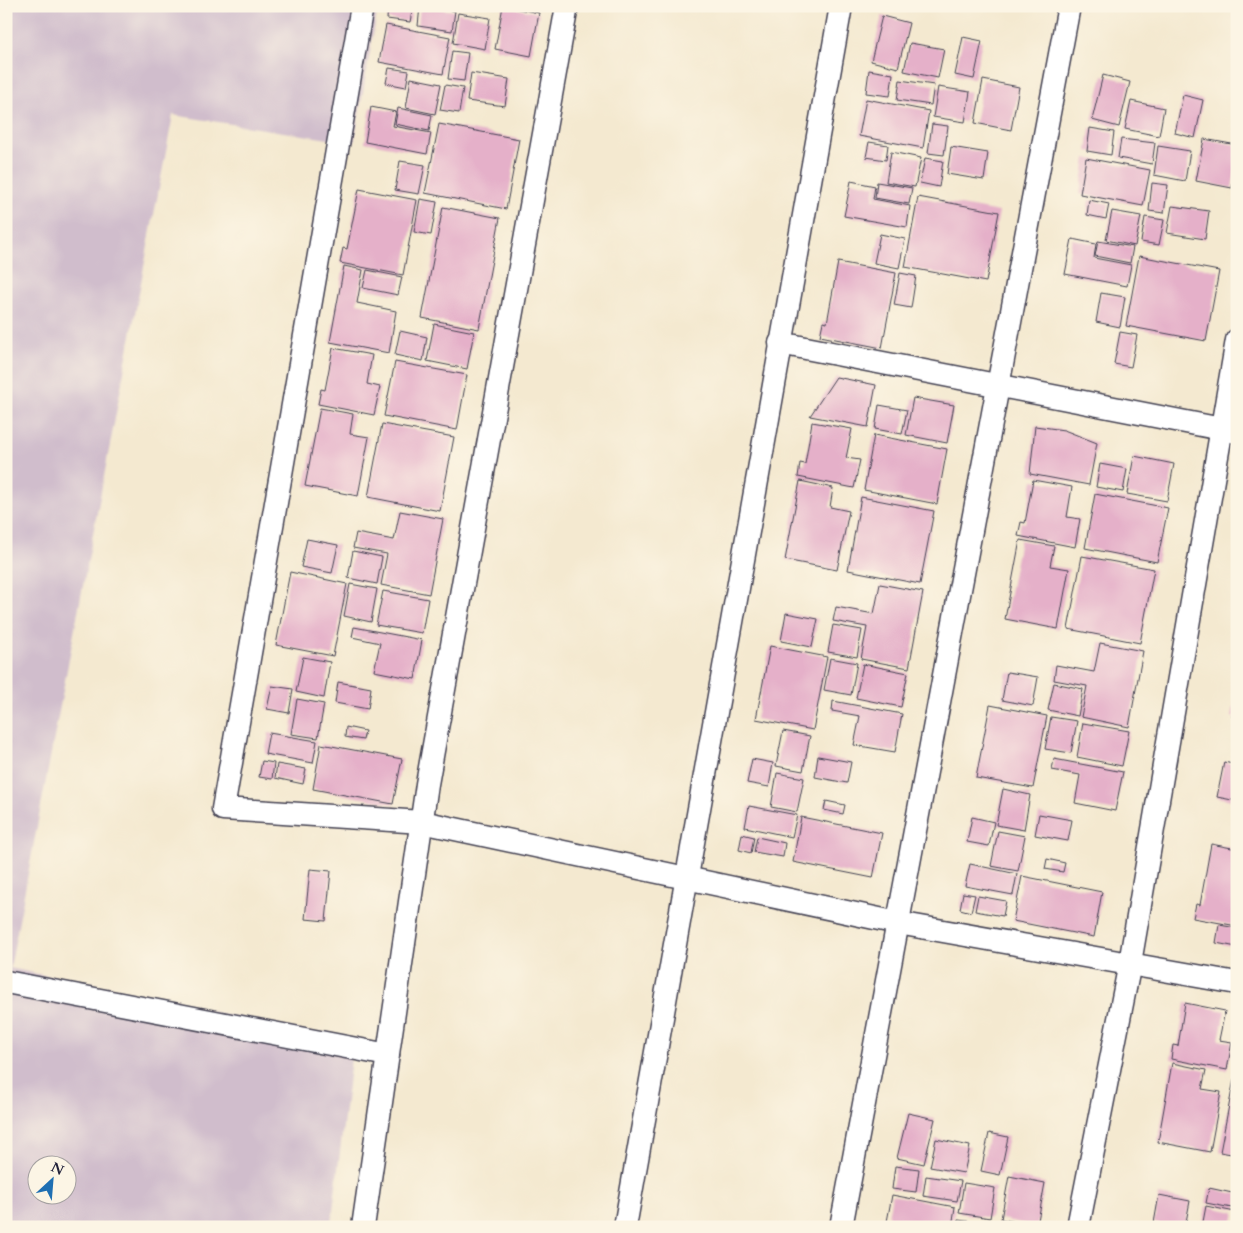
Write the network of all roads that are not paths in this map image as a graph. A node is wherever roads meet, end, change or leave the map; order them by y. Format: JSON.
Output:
{"nodes":[{"id":1,"x":362,"y":6,"type":"edge"},
{"id":2,"x":567,"y":6,"type":"edge"},
{"id":3,"x":841,"y":6,"type":"edge"},
{"id":4,"x":1069,"y":6,"type":"edge"},
{"id":5,"x":1237,"y":340,"type":"edge"},
{"id":6,"x":780,"y":344,"type":"junction"},
{"id":7,"x":998,"y":387,"type":"junction"},
{"id":8,"x":1229,"y":431,"type":"edge"},
{"id":9,"x":422,"y":822,"type":"junction"},
{"id":10,"x":687,"y":877,"type":"junction"},
{"id":11,"x":898,"y":923,"type":"junction"},
{"id":12,"x":1130,"y":963,"type":"junction"},
{"id":13,"x":6,"y":982,"type":"edge"},
{"id":14,"x":1237,"y":983,"type":"edge"},
{"id":15,"x":388,"y":1055,"type":"junction"},
{"id":16,"x":363,"y":1227,"type":"edge"},
{"id":17,"x":625,"y":1227,"type":"edge"},
{"id":18,"x":841,"y":1227,"type":"edge"},
{"id":19,"x":1078,"y":1227,"type":"edge"}],
"edges":[{"from":1,"to":9,"type":"street"},
{"from":2,"to":9,"type":"street"},
{"from":3,"to":6,"type":"street"},
{"from":4,"to":7,"type":"street"},
{"from":5,"to":8,"type":"street"},
{"from":6,"to":7,"type":"street"},
{"from":6,"to":10,"type":"street"},
{"from":7,"to":8,"type":"street"},
{"from":7,"to":11,"type":"street"},
{"from":8,"to":12,"type":"street"},
{"from":9,"to":10,"type":"street"},
{"from":9,"to":15,"type":"street"},
{"from":10,"to":11,"type":"street"},
{"from":10,"to":17,"type":"street"},
{"from":11,"to":12,"type":"street"},
{"from":11,"to":18,"type":"street"},
{"from":12,"to":14,"type":"street"},
{"from":12,"to":19,"type":"street"},
{"from":13,"to":15,"type":"street"},
{"from":15,"to":16,"type":"street"}]}
